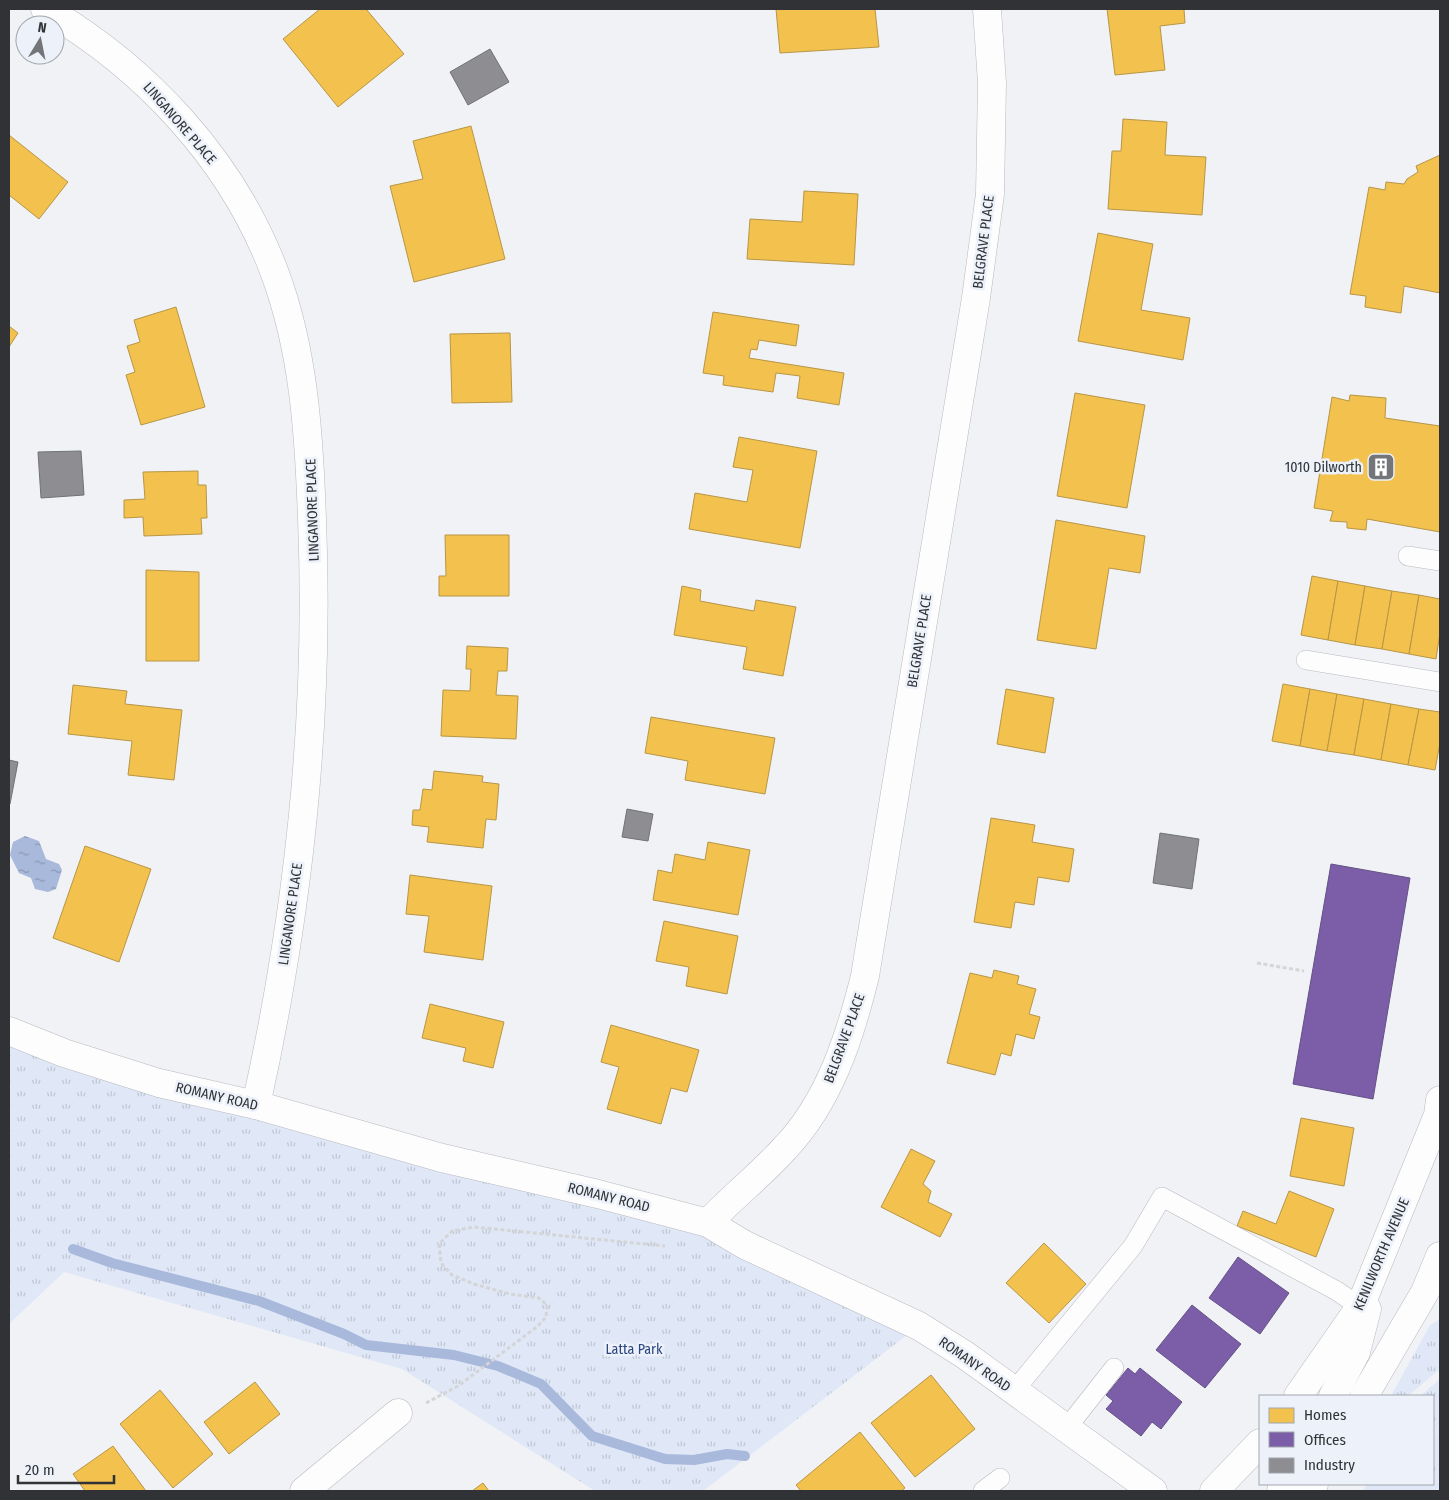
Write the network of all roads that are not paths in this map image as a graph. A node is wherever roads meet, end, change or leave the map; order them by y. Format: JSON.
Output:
{"nodes":[{"id":1,"x":45,"y":9,"type":"edge"},
{"id":2,"x":987,"y":9,"type":"edge"},
{"id":3,"x":1408,"y":556,"type":"dead end"},
{"id":4,"x":1440,"y":561,"type":"edge"},
{"id":5,"x":1306,"y":660,"type":"dead end"},
{"id":6,"x":1440,"y":682,"type":"edge"},
{"id":7,"x":9,"y":1031,"type":"edge"},
{"id":8,"x":1440,"y":1100,"type":"edge"},
{"id":9,"x":256,"y":1105,"type":"junction"},
{"id":10,"x":708,"y":1223,"type":"junction"},
{"id":11,"x":1440,"y":1256,"type":"edge"},
{"id":12,"x":1381,"y":1259,"type":"junction"},
{"id":13,"x":1433,"y":1296,"type":"edge"},
{"id":14,"x":1360,"y":1307,"type":"junction"},
{"id":15,"x":1114,"y":1368,"type":"dead end"},
{"id":16,"x":1014,"y":1391,"type":"junction"},
{"id":17,"x":1299,"y":1395,"type":"edge"},
{"id":18,"x":1334,"y":1395,"type":"edge"},
{"id":19,"x":1365,"y":1395,"type":"edge"},
{"id":20,"x":398,"y":1413,"type":"road end"},
{"id":21,"x":1066,"y":1429,"type":"junction"},
{"id":22,"x":1259,"y":1444,"type":"edge"},
{"id":23,"x":1000,"y":1478,"type":"dead end"},
{"id":24,"x":304,"y":1491,"type":"edge"},
{"id":25,"x":983,"y":1491,"type":"edge"},
{"id":26,"x":1153,"y":1491,"type":"edge"},
{"id":27,"x":1214,"y":1491,"type":"edge"}],
"edges":[{"from":1,"to":9,"type":"street","name":"LINGANORE PLACE"},
{"from":2,"to":10,"type":"street","name":"BELGRAVE PLACE"},
{"from":3,"to":4,"type":"lane"},
{"from":5,"to":6,"type":"lane"},
{"from":7,"to":9,"type":"street","name":"ROMANY ROAD"},
{"from":8,"to":12,"type":"street","name":"KENILWORTH AVENUE"},
{"from":9,"to":10,"type":"street","name":"ROMANY ROAD"},
{"from":10,"to":16,"type":"street","name":"ROMANY ROAD"},
{"from":11,"to":13,"type":"street"},
{"from":12,"to":14,"type":"street","name":"KENILWORTH AVENUE"},
{"from":12,"to":18,"type":"street"},
{"from":13,"to":19,"type":"street"},
{"from":14,"to":16,"type":"lane"},
{"from":14,"to":17,"type":"street","name":"KENILWORTH AVENUE"},
{"from":15,"to":21,"type":"lane"},
{"from":16,"to":21,"type":"street","name":"ROMANY ROAD"},
{"from":20,"to":24,"type":"street"},
{"from":21,"to":26,"type":"street","name":"ROMANY ROAD"},
{"from":22,"to":27,"type":"street"},
{"from":23,"to":25,"type":"lane"}]}
